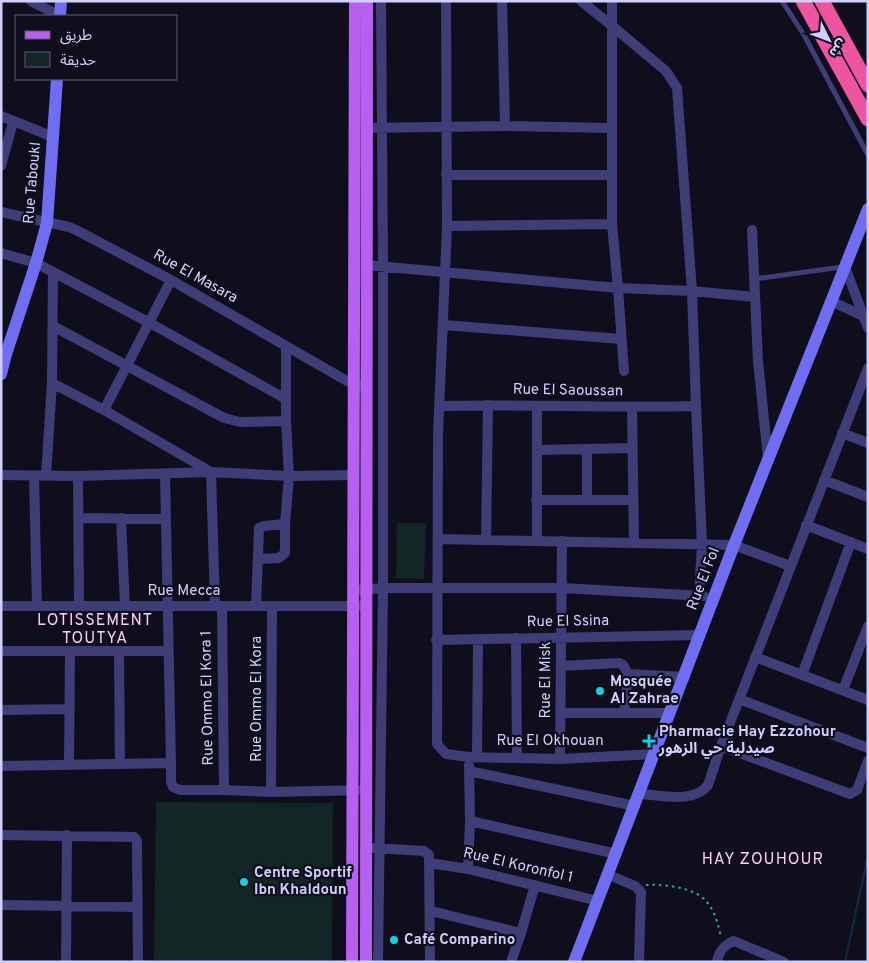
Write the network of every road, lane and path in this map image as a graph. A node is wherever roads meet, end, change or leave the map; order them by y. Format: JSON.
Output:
{"nodes":[{"id":1,"x":31,"y":1,"type":"edge"},
{"id":2,"x":61,"y":1,"type":"edge"},
{"id":3,"x":355,"y":1,"type":"edge"},
{"id":4,"x":367,"y":1,"type":"edge"},
{"id":5,"x":381,"y":1,"type":"edge"},
{"id":6,"x":446,"y":1,"type":"edge"},
{"id":7,"x":502,"y":1,"type":"edge"},
{"id":8,"x":580,"y":1,"type":"edge"},
{"id":9,"x":612,"y":1,"type":"edge"},
{"id":10,"x":782,"y":1,"type":"edge"},
{"id":11,"x":803,"y":1,"type":"edge"},
{"id":12,"x":822,"y":1,"type":"edge"},
{"id":13,"x":58,"y":15,"type":"edge"},
{"id":14,"x":60,"y":15,"type":"edge"},
{"id":15,"x":611,"y":25,"type":"junction"},
{"id":16,"x":57,"y":80,"type":"edge"},
{"id":17,"x":868,"y":85,"type":"edge"},
{"id":18,"x":1,"y":116,"type":"edge"},
{"id":19,"x":868,"y":119,"type":"edge"},
{"id":20,"x":14,"y":122,"type":"junction"},
{"id":21,"x":505,"y":126,"type":"junction"},
{"id":22,"x":366,"y":128,"type":"junction"},
{"id":23,"x":382,"y":128,"type":"junction"},
{"id":24,"x":446,"y":128,"type":"junction"},
{"id":25,"x":612,"y":128,"type":"junction"},
{"id":26,"x":53,"y":137,"type":"junction"},
{"id":27,"x":868,"y":155,"type":"edge"},
{"id":28,"x":1,"y":166,"type":"edge"},
{"id":29,"x":446,"y":175,"type":"junction"},
{"id":30,"x":612,"y":175,"type":"junction"},
{"id":31,"x":868,"y":209,"type":"edge"},
{"id":32,"x":1,"y":212,"type":"edge"},
{"id":33,"x":47,"y":222,"type":"junction"},
{"id":34,"x":612,"y":224,"type":"junction"},
{"id":35,"x":447,"y":226,"type":"junction"},
{"id":36,"x":752,"y":230,"type":"dead end"},
{"id":37,"x":1,"y":253,"type":"edge"},
{"id":38,"x":36,"y":263,"type":"junction"},
{"id":39,"x":366,"y":265,"type":"junction"},
{"id":40,"x":383,"y":266,"type":"junction"},
{"id":41,"x":845,"y":267,"type":"junction"},
{"id":42,"x":53,"y":272,"type":"junction"},
{"id":43,"x":446,"y":272,"type":"junction"},
{"id":44,"x":754,"y":279,"type":"junction"},
{"id":45,"x":171,"y":280,"type":"junction"},
{"id":46,"x":618,"y":288,"type":"junction"},
{"id":47,"x":692,"y":291,"type":"junction"},
{"id":48,"x":755,"y":297,"type":"junction"},
{"id":49,"x":831,"y":301,"type":"junction"},
{"id":50,"x":864,"y":316,"type":"junction"},
{"id":51,"x":150,"y":323,"type":"junction"},
{"id":52,"x":444,"y":325,"type":"junction"},
{"id":53,"x":53,"y":326,"type":"junction"},
{"id":54,"x":868,"y":328,"type":"edge"},
{"id":55,"x":622,"y":339,"type":"junction"},
{"id":56,"x":286,"y":346,"type":"junction"},
{"id":57,"x":4,"y":354,"type":"edge"},
{"id":58,"x":128,"y":366,"type":"junction"},
{"id":59,"x":868,"y":368,"type":"edge"},
{"id":60,"x":624,"y":371,"type":"dead end"},
{"id":61,"x":1,"y":374,"type":"edge"},
{"id":62,"x":865,"y":381,"type":"edge"},
{"id":63,"x":52,"y":383,"type":"junction"},
{"id":64,"x":360,"y":386,"type":"junction"},
{"id":65,"x":286,"y":398,"type":"junction"},
{"id":66,"x":488,"y":405,"type":"junction"},
{"id":67,"x":439,"y":406,"type":"junction"},
{"id":68,"x":537,"y":406,"type":"junction"},
{"id":69,"x":696,"y":406,"type":"junction"},
{"id":70,"x":632,"y":407,"type":"junction"},
{"id":71,"x":104,"y":410,"type":"junction"},
{"id":72,"x":286,"y":421,"type":"junction"},
{"id":73,"x":842,"y":433,"type":"junction"},
{"id":74,"x":868,"y":443,"type":"edge"},
{"id":75,"x":633,"y":448,"type":"junction"},
{"id":76,"x":587,"y":449,"type":"junction"},
{"id":77,"x":537,"y":450,"type":"junction"},
{"id":78,"x":768,"y":461,"type":"junction"},
{"id":79,"x":211,"y":472,"type":"junction"},
{"id":80,"x":165,"y":474,"type":"junction"},
{"id":81,"x":1,"y":475,"type":"edge"},
{"id":82,"x":354,"y":475,"type":"junction"},
{"id":83,"x":34,"y":476,"type":"junction"},
{"id":84,"x":46,"y":476,"type":"junction"},
{"id":85,"x":78,"y":476,"type":"junction"},
{"id":86,"x":288,"y":476,"type":"junction"},
{"id":87,"x":824,"y":480,"type":"junction"},
{"id":88,"x":868,"y":497,"type":"edge"},
{"id":89,"x":587,"y":499,"type":"junction"},
{"id":90,"x":536,"y":500,"type":"junction"},
{"id":91,"x":633,"y":500,"type":"junction"},
{"id":92,"x":78,"y":518,"type":"junction"},
{"id":93,"x":121,"y":518,"type":"junction"},
{"id":94,"x":166,"y":519,"type":"junction"},
{"id":95,"x":285,"y":524,"type":"junction"},
{"id":96,"x":806,"y":525,"type":"junction"},
{"id":97,"x":439,"y":539,"type":"junction"},
{"id":98,"x":486,"y":540,"type":"junction"},
{"id":99,"x":537,"y":541,"type":"junction"},
{"id":100,"x":562,"y":542,"type":"junction"},
{"id":101,"x":634,"y":542,"type":"junction"},
{"id":102,"x":851,"y":542,"type":"junction"},
{"id":103,"x":702,"y":544,"type":"junction"},
{"id":104,"x":734,"y":544,"type":"junction"},
{"id":105,"x":868,"y":549,"type":"edge"},
{"id":106,"x":258,"y":559,"type":"junction"},
{"id":107,"x":790,"y":566,"type":"junction"},
{"id":108,"x":383,"y":588,"type":"junction"},
{"id":109,"x":562,"y":588,"type":"junction"},
{"id":110,"x":438,"y":589,"type":"junction"},
{"id":111,"x":360,"y":590,"type":"junction"},
{"id":112,"x":699,"y":595,"type":"junction"},
{"id":113,"x":714,"y":599,"type":"junction"},
{"id":114,"x":1,"y":606,"type":"edge"},
{"id":115,"x":37,"y":606,"type":"junction"},
{"id":116,"x":79,"y":606,"type":"junction"},
{"id":117,"x":125,"y":606,"type":"junction"},
{"id":118,"x":168,"y":606,"type":"junction"},
{"id":119,"x":218,"y":606,"type":"junction"},
{"id":120,"x":256,"y":606,"type":"junction"},
{"id":121,"x":272,"y":606,"type":"junction"},
{"id":122,"x":360,"y":606,"type":"junction"},
{"id":123,"x":868,"y":626,"type":"edge"},
{"id":124,"x":700,"y":635,"type":"junction"},
{"id":125,"x":561,"y":637,"type":"junction"},
{"id":126,"x":516,"y":638,"type":"junction"},
{"id":127,"x":478,"y":639,"type":"junction"},
{"id":128,"x":436,"y":640,"type":"junction"},
{"id":129,"x":1,"y":651,"type":"edge"},
{"id":130,"x":70,"y":651,"type":"junction"},
{"id":131,"x":168,"y":651,"type":"junction"},
{"id":132,"x":118,"y":652,"type":"junction"},
{"id":133,"x":756,"y":657,"type":"junction"},
{"id":134,"x":561,"y":666,"type":"junction"},
{"id":135,"x":628,"y":674,"type":"junction"},
{"id":136,"x":802,"y":674,"type":"junction"},
{"id":137,"x":684,"y":678,"type":"junction"},
{"id":138,"x":843,"y":690,"type":"junction"},
{"id":139,"x":739,"y":699,"type":"junction"},
{"id":140,"x":868,"y":700,"type":"edge"},
{"id":141,"x":70,"y":709,"type":"junction"},
{"id":142,"x":1,"y":710,"type":"edge"},
{"id":143,"x":561,"y":713,"type":"junction"},
{"id":144,"x":624,"y":713,"type":"junction"},
{"id":145,"x":670,"y":713,"type":"junction"},
{"id":146,"x":722,"y":746,"type":"junction"},
{"id":147,"x":868,"y":748,"type":"edge"},
{"id":148,"x":655,"y":754,"type":"junction"},
{"id":149,"x":473,"y":756,"type":"junction"},
{"id":150,"x":517,"y":758,"type":"junction"},
{"id":151,"x":560,"y":759,"type":"junction"},
{"id":152,"x":868,"y":761,"type":"edge"},
{"id":153,"x":171,"y":763,"type":"junction"},
{"id":154,"x":380,"y":763,"type":"junction"},
{"id":155,"x":120,"y":764,"type":"junction"},
{"id":156,"x":367,"y":764,"type":"junction"},
{"id":157,"x":70,"y":765,"type":"junction"},
{"id":158,"x":1,"y":766,"type":"edge"},
{"id":159,"x":469,"y":771,"type":"junction"},
{"id":160,"x":224,"y":790,"type":"junction"},
{"id":161,"x":352,"y":790,"type":"junction"},
{"id":162,"x":366,"y":790,"type":"junction"},
{"id":163,"x":271,"y":792,"type":"junction"},
{"id":164,"x":640,"y":794,"type":"junction"},
{"id":165,"x":635,"y":806,"type":"junction"},
{"id":166,"x":470,"y":821,"type":"junction"},
{"id":167,"x":1,"y":835,"type":"edge"},
{"id":168,"x":67,"y":835,"type":"junction"},
{"id":169,"x":358,"y":848,"type":"junction"},
{"id":170,"x":380,"y":848,"type":"junction"},
{"id":171,"x":617,"y":854,"type":"junction"},
{"id":172,"x":430,"y":863,"type":"junction"},
{"id":173,"x":468,"y":869,"type":"junction"},
{"id":174,"x":609,"y":876,"type":"junction"},
{"id":175,"x":536,"y":885,"type":"junction"},
{"id":176,"x":635,"y":886,"type":"junction"},
{"id":177,"x":598,"y":901,"type":"junction"},
{"id":178,"x":1,"y":905,"type":"edge"},
{"id":179,"x":66,"y":906,"type":"junction"},
{"id":180,"x":138,"y":907,"type":"junction"},
{"id":181,"x":431,"y":911,"type":"junction"},
{"id":182,"x":522,"y":933,"type":"junction"},
{"id":183,"x":724,"y":947,"type":"junction"},
{"id":184,"x":66,"y":962,"type":"edge"},
{"id":185,"x":138,"y":962,"type":"edge"},
{"id":186,"x":352,"y":962,"type":"edge"},
{"id":187,"x":366,"y":962,"type":"edge"},
{"id":188,"x":378,"y":962,"type":"edge"},
{"id":189,"x":430,"y":962,"type":"edge"},
{"id":190,"x":511,"y":962,"type":"edge"},
{"id":191,"x":574,"y":962,"type":"edge"},
{"id":192,"x":639,"y":962,"type":"edge"},
{"id":193,"x":717,"y":962,"type":"edge"},
{"id":194,"x":784,"y":962,"type":"edge"}],
"edges":[{"from":1,"to":13,"type":"street"},
{"from":2,"to":14,"type":"street"},
{"from":3,"to":64,"type":"main road"},
{"from":4,"to":22,"type":"main road"},
{"from":5,"to":23,"type":"street"},
{"from":6,"to":24,"type":"street"},
{"from":7,"to":21,"type":"street"},
{"from":8,"to":15,"type":"street"},
{"from":9,"to":15,"type":"street"},
{"from":10,"to":27,"type":"lane"},
{"from":11,"to":19,"type":"highway"},
{"from":12,"to":17,"type":"highway"},
{"from":15,"to":25,"type":"street"},
{"from":15,"to":47,"type":"street"},
{"from":16,"to":26,"type":"street","name":"Rue Taboukl"},
{"from":18,"to":20,"type":"street"},
{"from":20,"to":26,"type":"street"},
{"from":20,"to":28,"type":"street"},
{"from":21,"to":24,"type":"street"},
{"from":21,"to":25,"type":"street"},
{"from":22,"to":23,"type":"street"},
{"from":22,"to":39,"type":"main road"},
{"from":23,"to":24,"type":"street"},
{"from":23,"to":40,"type":"street"},
{"from":24,"to":29,"type":"street"},
{"from":25,"to":30,"type":"street"},
{"from":26,"to":33,"type":"street","name":"Rue Taboukl"},
{"from":29,"to":30,"type":"street"},
{"from":29,"to":35,"type":"street"},
{"from":30,"to":34,"type":"street"},
{"from":31,"to":41,"type":"street","name":"Rue El Fol"},
{"from":32,"to":33,"type":"street","name":"Rue El Masara"},
{"from":33,"to":38,"type":"street","name":"Rue Taboukl"},
{"from":33,"to":45,"type":"street","name":"Rue El Masara"},
{"from":34,"to":35,"type":"street"},
{"from":34,"to":46,"type":"street"},
{"from":35,"to":43,"type":"street"},
{"from":36,"to":44,"type":"street"},
{"from":37,"to":38,"type":"street"},
{"from":38,"to":42,"type":"street"},
{"from":38,"to":57,"type":"street","name":"Rue Taboukl"},
{"from":39,"to":40,"type":"street"},
{"from":39,"to":64,"type":"main road"},
{"from":40,"to":43,"type":"street"},
{"from":40,"to":108,"type":"street"},
{"from":41,"to":44,"type":"lane"},
{"from":41,"to":49,"type":"street","name":"Rue El Fol"},
{"from":41,"to":50,"type":"street"},
{"from":42,"to":51,"type":"street"},
{"from":42,"to":53,"type":"street"},
{"from":43,"to":46,"type":"street"},
{"from":43,"to":52,"type":"street"},
{"from":44,"to":48,"type":"street"},
{"from":45,"to":51,"type":"street"},
{"from":45,"to":56,"type":"street","name":"Rue El Masara"},
{"from":46,"to":47,"type":"street"},
{"from":46,"to":55,"type":"street"},
{"from":47,"to":48,"type":"street"},
{"from":47,"to":69,"type":"street"},
{"from":48,"to":78,"type":"street"},
{"from":49,"to":50,"type":"street"},
{"from":49,"to":78,"type":"street","name":"Rue El Fol"},
{"from":50,"to":54,"type":"street"},
{"from":51,"to":58,"type":"street"},
{"from":51,"to":65,"type":"street"},
{"from":52,"to":55,"type":"street"},
{"from":52,"to":67,"type":"street"},
{"from":53,"to":58,"type":"street"},
{"from":53,"to":63,"type":"street"},
{"from":55,"to":60,"type":"street"},
{"from":56,"to":64,"type":"street","name":"Rue El Masara"},
{"from":56,"to":65,"type":"street"},
{"from":57,"to":61,"type":"street","name":"Rue Taboukl"},
{"from":58,"to":71,"type":"street"},
{"from":58,"to":72,"type":"street"},
{"from":59,"to":62,"type":"street"},
{"from":62,"to":73,"type":"street"},
{"from":63,"to":71,"type":"street"},
{"from":63,"to":84,"type":"street"},
{"from":64,"to":82,"type":"main road"},
{"from":64,"to":111,"type":"main road"},
{"from":65,"to":72,"type":"street"},
{"from":66,"to":67,"type":"street","name":"Rue El Saoussan"},
{"from":66,"to":68,"type":"street","name":"Rue El Saoussan"},
{"from":66,"to":98,"type":"street"},
{"from":67,"to":97,"type":"street"},
{"from":68,"to":70,"type":"street","name":"Rue El Saoussan"},
{"from":68,"to":77,"type":"street"},
{"from":69,"to":70,"type":"street","name":"Rue El Saoussan"},
{"from":69,"to":103,"type":"street"},
{"from":70,"to":75,"type":"street"},
{"from":71,"to":79,"type":"street"},
{"from":72,"to":86,"type":"street"},
{"from":73,"to":74,"type":"street"},
{"from":73,"to":87,"type":"street"},
{"from":75,"to":76,"type":"street"},
{"from":75,"to":91,"type":"street"},
{"from":76,"to":77,"type":"street"},
{"from":76,"to":89,"type":"street"},
{"from":77,"to":90,"type":"street"},
{"from":78,"to":104,"type":"street","name":"Rue El Fol"},
{"from":79,"to":80,"type":"street"},
{"from":79,"to":86,"type":"street"},
{"from":79,"to":119,"type":"street","name":"Rue Ommo El Kora 1"},
{"from":80,"to":85,"type":"street"},
{"from":80,"to":94,"type":"street"},
{"from":81,"to":83,"type":"street"},
{"from":82,"to":86,"type":"street"},
{"from":82,"to":111,"type":"main road"},
{"from":83,"to":84,"type":"street"},
{"from":83,"to":115,"type":"street"},
{"from":84,"to":85,"type":"street"},
{"from":85,"to":92,"type":"street"},
{"from":86,"to":95,"type":"street"},
{"from":87,"to":88,"type":"street"},
{"from":87,"to":96,"type":"street"},
{"from":89,"to":90,"type":"street"},
{"from":89,"to":91,"type":"street"},
{"from":90,"to":99,"type":"street"},
{"from":91,"to":101,"type":"street"},
{"from":92,"to":93,"type":"street"},
{"from":92,"to":116,"type":"street"},
{"from":93,"to":94,"type":"street"},
{"from":93,"to":117,"type":"street"},
{"from":94,"to":118,"type":"street"},
{"from":95,"to":106,"type":"street"},
{"from":95,"to":106,"type":"street"},
{"from":96,"to":102,"type":"street"},
{"from":96,"to":107,"type":"street"},
{"from":97,"to":98,"type":"street"},
{"from":97,"to":110,"type":"street"},
{"from":98,"to":99,"type":"street"},
{"from":99,"to":100,"type":"street"},
{"from":100,"to":101,"type":"street"},
{"from":100,"to":109,"type":"street","name":"Rue El Misk"},
{"from":101,"to":103,"type":"street"},
{"from":102,"to":105,"type":"street"},
{"from":102,"to":136,"type":"street"},
{"from":103,"to":104,"type":"street"},
{"from":103,"to":112,"type":"street"},
{"from":104,"to":107,"type":"street"},
{"from":104,"to":113,"type":"street","name":"Rue El Fol"},
{"from":106,"to":120,"type":"street"},
{"from":107,"to":133,"type":"street"},
{"from":108,"to":110,"type":"street"},
{"from":108,"to":111,"type":"street"},
{"from":108,"to":154,"type":"street"},
{"from":109,"to":110,"type":"street"},
{"from":109,"to":112,"type":"street"},
{"from":109,"to":125,"type":"street","name":"Rue El Misk"},
{"from":110,"to":128,"type":"street"},
{"from":111,"to":122,"type":"main road"},
{"from":112,"to":113,"type":"street"},
{"from":113,"to":124,"type":"street","name":"Rue El Fol"},
{"from":114,"to":115,"type":"street","name":"Rue Mecca"},
{"from":115,"to":116,"type":"street","name":"Rue Mecca"},
{"from":116,"to":117,"type":"street","name":"Rue Mecca"},
{"from":117,"to":118,"type":"street","name":"Rue Mecca"},
{"from":118,"to":119,"type":"street","name":"Rue Mecca"},
{"from":118,"to":131,"type":"street"},
{"from":119,"to":120,"type":"street","name":"Rue Mecca"},
{"from":119,"to":160,"type":"street","name":"Rue Ommo El Kora 1"},
{"from":120,"to":121,"type":"street","name":"Rue Mecca"},
{"from":121,"to":122,"type":"street","name":"Rue Mecca"},
{"from":121,"to":163,"type":"street","name":"Rue Ommo El Kora"},
{"from":122,"to":156,"type":"main road"},
{"from":122,"to":161,"type":"main road"},
{"from":123,"to":138,"type":"street"},
{"from":124,"to":125,"type":"street","name":"Rue El Ssina"},
{"from":124,"to":137,"type":"street","name":"Rue El Fol"},
{"from":125,"to":126,"type":"street","name":"Rue El Ssina"},
{"from":125,"to":134,"type":"street","name":"Rue El Misk"},
{"from":126,"to":127,"type":"street","name":"Rue El Ssina"},
{"from":126,"to":150,"type":"street"},
{"from":127,"to":128,"type":"street","name":"Rue El Ssina"},
{"from":127,"to":149,"type":"street"},
{"from":128,"to":149,"type":"street","name":"Rue El Okhouan"},
{"from":129,"to":130,"type":"street"},
{"from":130,"to":132,"type":"street"},
{"from":130,"to":141,"type":"street"},
{"from":131,"to":132,"type":"street"},
{"from":131,"to":153,"type":"street"},
{"from":132,"to":155,"type":"street"},
{"from":133,"to":136,"type":"street"},
{"from":133,"to":139,"type":"street"},
{"from":134,"to":135,"type":"street"},
{"from":134,"to":143,"type":"street","name":"Rue El Misk"},
{"from":135,"to":137,"type":"street"},
{"from":135,"to":144,"type":"street"},
{"from":136,"to":138,"type":"street"},
{"from":137,"to":145,"type":"street","name":"Rue El Fol"},
{"from":138,"to":140,"type":"street"},
{"from":139,"to":146,"type":"street"},
{"from":139,"to":147,"type":"street"},
{"from":141,"to":142,"type":"street"},
{"from":141,"to":157,"type":"street"},
{"from":143,"to":144,"type":"street"},
{"from":143,"to":151,"type":"street","name":"Rue El Misk"},
{"from":144,"to":145,"type":"street"},
{"from":145,"to":148,"type":"street","name":"Rue El Fol"},
{"from":146,"to":152,"type":"street"},
{"from":146,"to":164,"type":"street"},
{"from":148,"to":151,"type":"street","name":"Rue El Okhouan"},
{"from":148,"to":164,"type":"street","name":"Rue El Fol"},
{"from":149,"to":150,"type":"street","name":"Rue El Okhouan"},
{"from":149,"to":159,"type":"street"},
{"from":150,"to":151,"type":"street","name":"Rue El Okhouan"},
{"from":153,"to":155,"type":"street"},
{"from":153,"to":160,"type":"street"},
{"from":154,"to":156,"type":"street"},
{"from":154,"to":170,"type":"street"},
{"from":155,"to":157,"type":"street"},
{"from":156,"to":162,"type":"main road"},
{"from":157,"to":158,"type":"street"},
{"from":159,"to":165,"type":"street"},
{"from":159,"to":166,"type":"street"},
{"from":160,"to":163,"type":"street"},
{"from":161,"to":162,"type":"street"},
{"from":161,"to":163,"type":"street"},
{"from":161,"to":169,"type":"main road"},
{"from":162,"to":169,"type":"main road"},
{"from":164,"to":165,"type":"street","name":"Rue El Fol"},
{"from":165,"to":171,"type":"street","name":"Rue El Fol"},
{"from":166,"to":171,"type":"street"},
{"from":166,"to":173,"type":"street"},
{"from":167,"to":168,"type":"street"},
{"from":168,"to":179,"type":"street"},
{"from":168,"to":180,"type":"street"},
{"from":169,"to":170,"type":"street"},
{"from":169,"to":186,"type":"main road"},
{"from":169,"to":187,"type":"main road"},
{"from":170,"to":172,"type":"street"},
{"from":170,"to":188,"type":"street"},
{"from":171,"to":174,"type":"street","name":"Rue El Fol"},
{"from":172,"to":173,"type":"street","name":"Rue El Koronfol 1"},
{"from":172,"to":181,"type":"street"},
{"from":173,"to":175,"type":"street","name":"Rue El Koronfol 1"},
{"from":174,"to":176,"type":"street"},
{"from":174,"to":177,"type":"street","name":"Rue El Fol"},
{"from":175,"to":177,"type":"street","name":"Rue El Koronfol 1"},
{"from":175,"to":182,"type":"street"},
{"from":176,"to":183,"type":"path"},
{"from":176,"to":192,"type":"street"},
{"from":177,"to":191,"type":"street","name":"Rue El Fol"},
{"from":178,"to":179,"type":"street"},
{"from":179,"to":180,"type":"street"},
{"from":179,"to":184,"type":"street"},
{"from":180,"to":185,"type":"street"},
{"from":181,"to":182,"type":"street"},
{"from":181,"to":189,"type":"street"},
{"from":182,"to":190,"type":"street"},
{"from":183,"to":193,"type":"street"},
{"from":183,"to":194,"type":"street"}]}
